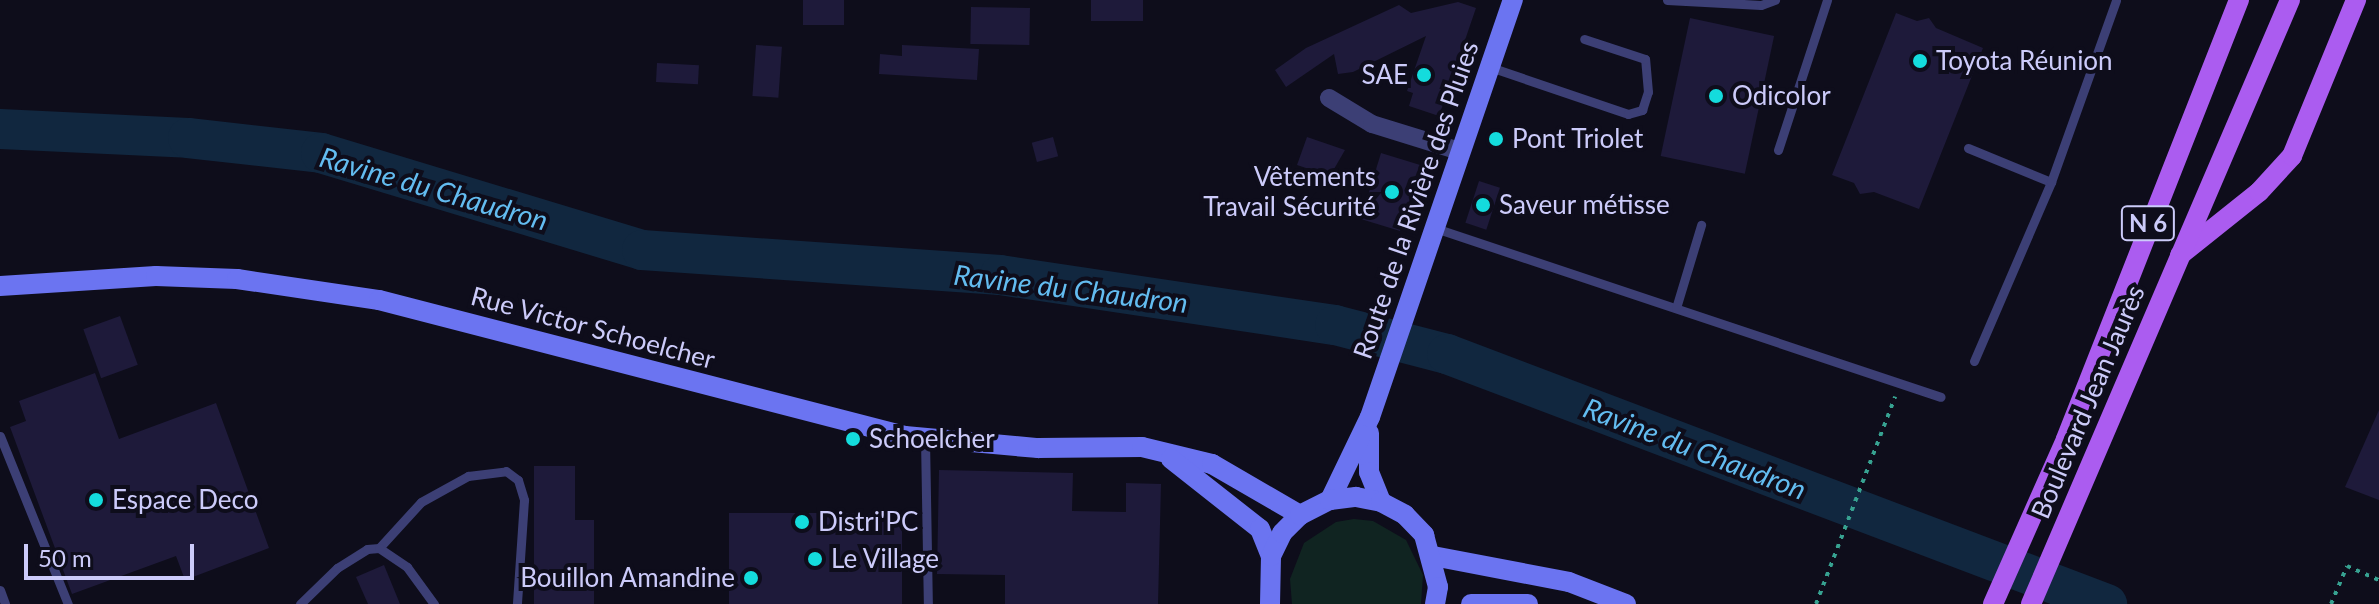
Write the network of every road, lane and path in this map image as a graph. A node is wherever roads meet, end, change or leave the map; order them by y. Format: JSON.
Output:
{"nodes":[{"id":1,"x":1513,"y":0,"type":"edge"},
{"id":2,"x":1667,"y":0,"type":"edge"},
{"id":3,"x":1775,"y":0,"type":"edge"},
{"id":4,"x":1827,"y":0,"type":"edge"},
{"id":5,"x":2116,"y":0,"type":"edge"},
{"id":6,"x":2290,"y":0,"type":"edge"},
{"id":7,"x":2356,"y":0,"type":"edge"},
{"id":8,"x":2238,"y":4,"type":"edge"},
{"id":9,"x":1584,"y":39,"type":"dead end"},
{"id":10,"x":1490,"y":67,"type":"junction"},
{"id":11,"x":1329,"y":98,"type":"dead end"},
{"id":12,"x":1968,"y":148,"type":"dead end"},
{"id":13,"x":1778,"y":150,"type":"dead end"},
{"id":14,"x":1459,"y":151,"type":"junction"},
{"id":15,"x":2051,"y":182,"type":"junction"},
{"id":16,"x":1701,"y":225,"type":"dead end"},
{"id":17,"x":1432,"y":227,"type":"junction"},
{"id":18,"x":2177,"y":257,"type":"junction"},
{"id":19,"x":0,"y":286,"type":"edge"},
{"id":20,"x":1676,"y":308,"type":"junction"},
{"id":21,"x":1974,"y":361,"type":"dead end"},
{"id":22,"x":1900,"y":383,"type":"junction"},
{"id":23,"x":1941,"y":397,"type":"dead end"},
{"id":24,"x":1370,"y":417,"type":"junction"},
{"id":25,"x":0,"y":436,"type":"edge"},
{"id":26,"x":925,"y":439,"type":"junction"},
{"id":27,"x":1168,"y":456,"type":"junction"},
{"id":28,"x":1330,"y":500,"type":"junction"},
{"id":29,"x":1381,"y":502,"type":"junction"},
{"id":30,"x":1300,"y":515,"type":"junction"},
{"id":31,"x":379,"y":548,"type":"junction"},
{"id":32,"x":1271,"y":556,"type":"junction"},
{"id":33,"x":1433,"y":556,"type":"junction"},
{"id":34,"x":2379,"y":580,"type":"edge"},
{"id":35,"x":0,"y":590,"type":"edge"},
{"id":36,"x":5,"y":604,"type":"edge"},
{"id":37,"x":68,"y":604,"type":"edge"},
{"id":38,"x":300,"y":604,"type":"edge"},
{"id":39,"x":434,"y":604,"type":"edge"},
{"id":40,"x":517,"y":604,"type":"edge"},
{"id":41,"x":928,"y":604,"type":"edge"},
{"id":42,"x":1270,"y":604,"type":"edge"},
{"id":43,"x":1435,"y":604,"type":"edge"},
{"id":44,"x":1471,"y":604,"type":"edge"},
{"id":45,"x":1528,"y":604,"type":"edge"},
{"id":46,"x":1626,"y":604,"type":"edge"},
{"id":47,"x":1816,"y":604,"type":"edge"},
{"id":48,"x":1993,"y":604,"type":"edge"},
{"id":49,"x":2031,"y":604,"type":"edge"},
{"id":50,"x":2331,"y":604,"type":"edge"}],
"edges":[{"from":1,"to":10,"type":"main road","name":"Route de la Rivière des Pluies"},
{"from":2,"to":3,"type":"lane"},
{"from":4,"to":13,"type":"lane"},
{"from":5,"to":15,"type":"lane"},
{"from":6,"to":18,"type":"main road","name":"Boulevard Jean Jaurès","number":"N 6"},
{"from":7,"to":18,"type":"main road"},
{"from":8,"to":48,"type":"main road","name":"Boulevard Jean Jaurès","number":"N 6"},
{"from":9,"to":10,"type":"lane"},
{"from":10,"to":14,"type":"main road","name":"Route de la Rivière des Pluies"},
{"from":11,"to":14,"type":"street"},
{"from":12,"to":15,"type":"lane"},
{"from":14,"to":17,"type":"main road","name":"Route de la Rivière des Pluies"},
{"from":15,"to":21,"type":"lane"},
{"from":16,"to":20,"type":"lane"},
{"from":17,"to":20,"type":"lane"},
{"from":17,"to":24,"type":"main road","name":"Route de la Rivière des Pluies"},
{"from":18,"to":49,"type":"main road","name":"Boulevard Jean Jaurès","number":"N 6"},
{"from":19,"to":26,"type":"main road","name":"Rue Victor Schoelcher"},
{"from":20,"to":22,"type":"lane"},
{"from":22,"to":23,"type":"lane"},
{"from":22,"to":47,"type":"path"},
{"from":24,"to":28,"type":"main road","name":"Route de la Rivière des Pluies"},
{"from":24,"to":29,"type":"main road","name":"Route de la Rivière des Pluies"},
{"from":25,"to":37,"type":"lane"},
{"from":26,"to":27,"type":"main road","name":"Rue Victor Schoelcher"},
{"from":26,"to":41,"type":"lane"},
{"from":27,"to":30,"type":"main road","name":"Rue Victor Schoelcher"},
{"from":27,"to":32,"type":"main road","name":"Rue Victor Schoelcher"},
{"from":28,"to":29,"type":"main road"},
{"from":28,"to":30,"type":"main road"},
{"from":29,"to":33,"type":"main road"},
{"from":30,"to":32,"type":"main road"},
{"from":31,"to":38,"type":"lane"},
{"from":31,"to":39,"type":"lane"},
{"from":31,"to":40,"type":"lane"},
{"from":32,"to":42,"type":"main road"},
{"from":33,"to":43,"type":"main road"},
{"from":33,"to":46,"type":"main road"},
{"from":34,"to":50,"type":"path"},
{"from":35,"to":36,"type":"lane"},
{"from":44,"to":45,"type":"main road"}]}
